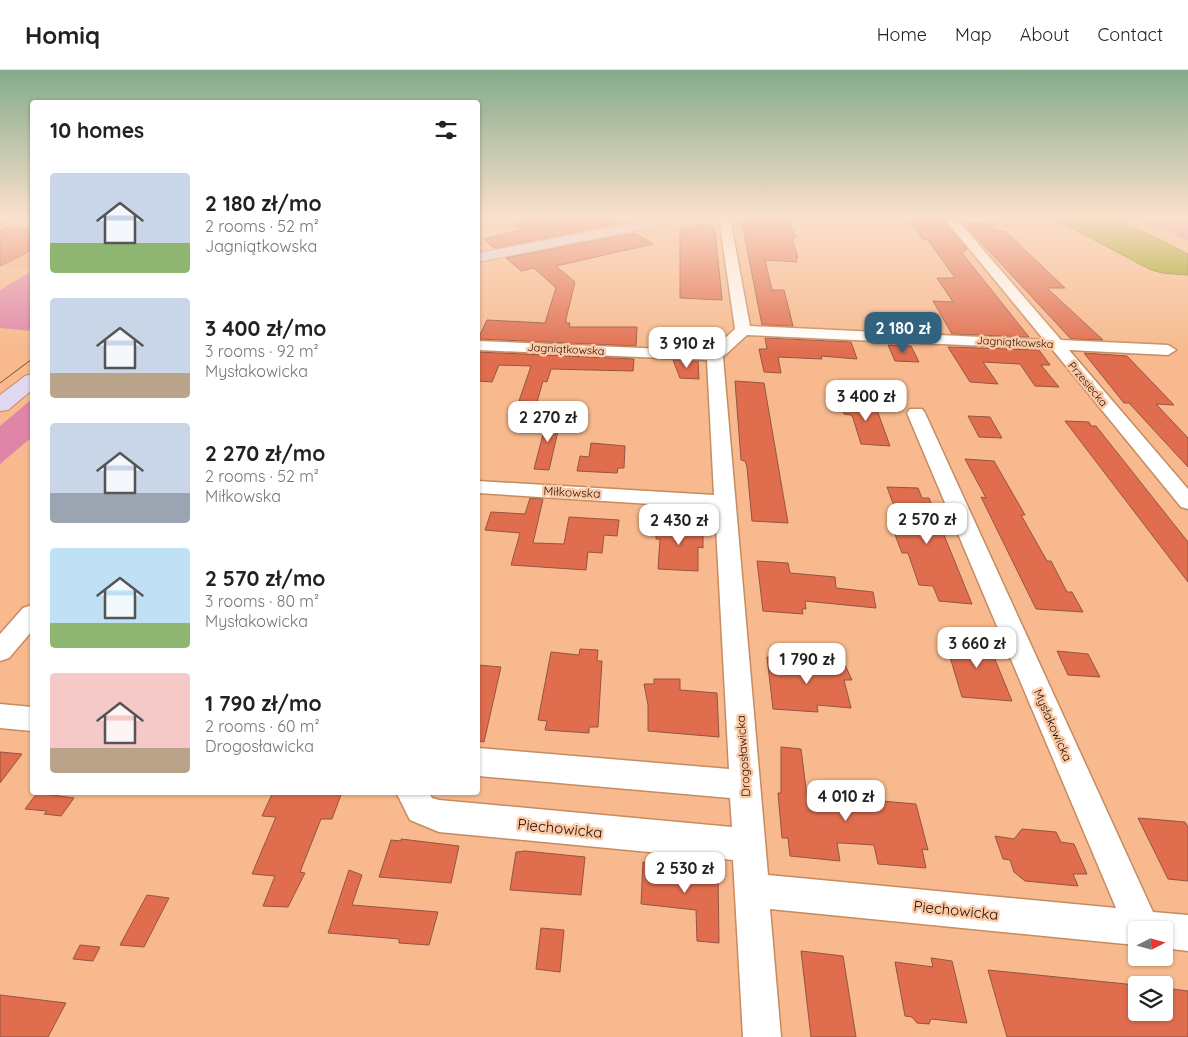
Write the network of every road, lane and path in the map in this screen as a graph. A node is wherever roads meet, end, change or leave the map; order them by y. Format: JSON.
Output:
{"nodes":[{"id":1,"x":732,"y":263,"type":"edge"},
{"id":2,"x":988,"y":263,"type":"edge"},
{"id":3,"x":743,"y":330,"type":"junction"},
{"id":4,"x":1054,"y":343,"type":"junction"},
{"id":5,"x":480,"y":345,"type":"edge"},
{"id":6,"x":1168,"y":350,"type":"dead end"},
{"id":7,"x":715,"y":356,"type":"junction"},
{"id":8,"x":30,"y":381,"type":"edge"},
{"id":9,"x":3,"y":400,"type":"edge"},
{"id":10,"x":916,"y":413,"type":"dead end"},
{"id":11,"x":480,"y":487,"type":"edge"},
{"id":12,"x":726,"y":502,"type":"junction"},
{"id":13,"x":1188,"y":502,"type":"edge"},
{"id":14,"x":30,"y":617,"type":"edge"},
{"id":15,"x":0,"y":651,"type":"edge"},
{"id":16,"x":0,"y":716,"type":"edge"},
{"id":17,"x":30,"y":719,"type":"edge"},
{"id":18,"x":480,"y":762,"type":"edge"},
{"id":19,"x":745,"y":785,"type":"junction"},
{"id":20,"x":413,"y":795,"type":"edge"},
{"id":21,"x":749,"y":844,"type":"junction"},
{"id":22,"x":752,"y":890,"type":"junction"},
{"id":23,"x":1151,"y":921,"type":"edge"},
{"id":24,"x":1128,"y":927,"type":"edge"},
{"id":25,"x":1173,"y":932,"type":"edge"},
{"id":26,"x":1188,"y":933,"type":"edge"},
{"id":27,"x":762,"y":1037,"type":"edge"}],
"edges":[{"from":1,"to":3,"type":"street"},
{"from":2,"to":4,"type":"street","name":"Przesiecka"},
{"from":3,"to":4,"type":"street","name":"Jagniątkowska"},
{"from":3,"to":7,"type":"street"},
{"from":4,"to":6,"type":"street","name":"Jagniątkowska"},
{"from":4,"to":13,"type":"street","name":"Przesiecka"},
{"from":5,"to":7,"type":"street","name":"Jagniątkowska"},
{"from":7,"to":12,"type":"street","name":"Drogosławicka"},
{"from":8,"to":9,"type":"street"},
{"from":10,"to":23,"type":"street","name":"Mysłakowicka"},
{"from":11,"to":12,"type":"street","name":"Miłkowska"},
{"from":12,"to":19,"type":"street","name":"Drogosławicka"},
{"from":14,"to":15,"type":"street"},
{"from":16,"to":17,"type":"street"},
{"from":18,"to":19,"type":"street"},
{"from":19,"to":21,"type":"street","name":"Drogosławicka"},
{"from":20,"to":21,"type":"street","name":"Piechowicka"},
{"from":21,"to":22,"type":"street","name":"Drogosławicka"},
{"from":22,"to":24,"type":"street","name":"Piechowicka"},
{"from":22,"to":27,"type":"street","name":"Drogosławicka"},
{"from":25,"to":26,"type":"street","name":"Piechowicka"}]}
